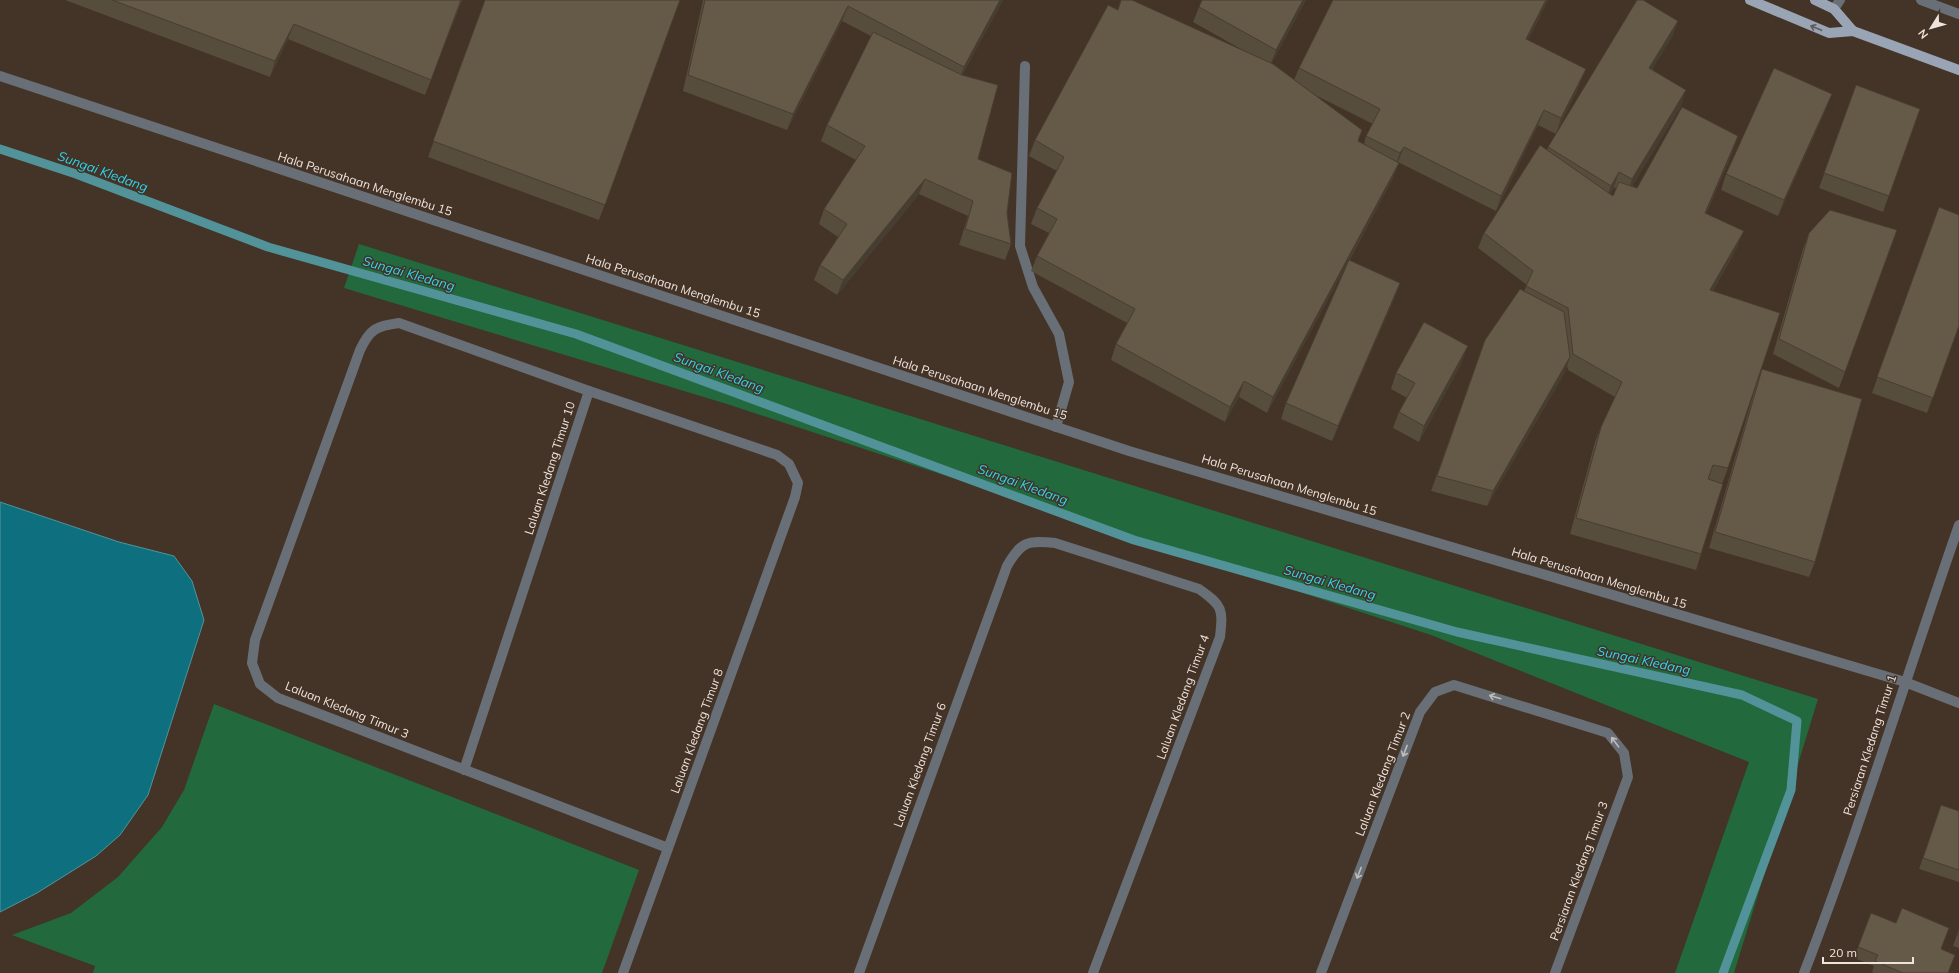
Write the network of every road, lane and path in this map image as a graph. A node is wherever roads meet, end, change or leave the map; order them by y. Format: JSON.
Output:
{"nodes":[{"id":1,"x":1750,"y":0,"type":"edge"},
{"id":2,"x":1816,"y":0,"type":"edge"},
{"id":3,"x":1840,"y":0,"type":"edge"},
{"id":4,"x":1921,"y":0,"type":"edge"},
{"id":5,"x":1834,"y":9,"type":"junction"},
{"id":6,"x":1959,"y":14,"type":"edge"},
{"id":7,"x":1854,"y":31,"type":"junction"},
{"id":8,"x":1024,"y":66,"type":"dead end"},
{"id":9,"x":1959,"y":70,"type":"edge"},
{"id":10,"x":0,"y":76,"type":"edge"},
{"id":11,"x":360,"y":350,"type":"joint"},
{"id":12,"x":590,"y":392,"type":"junction"},
{"id":13,"x":1056,"y":427,"type":"junction"},
{"id":14,"x":1959,"y":525,"type":"edge"},
{"id":15,"x":1955,"y":547,"type":"edge"},
{"id":16,"x":1007,"y":566,"type":"joint"},
{"id":17,"x":1905,"y":682,"type":"junction"},
{"id":18,"x":1959,"y":703,"type":"edge"},
{"id":19,"x":464,"y":770,"type":"junction"},
{"id":20,"x":1628,"y":777,"type":"joint"},
{"id":21,"x":668,"y":848,"type":"junction"},
{"id":22,"x":624,"y":973,"type":"edge"},
{"id":23,"x":858,"y":973,"type":"edge"},
{"id":24,"x":1093,"y":973,"type":"edge"},
{"id":25,"x":1322,"y":973,"type":"edge"},
{"id":26,"x":1555,"y":973,"type":"edge"},
{"id":27,"x":1804,"y":973,"type":"edge"}],
"edges":[{"from":7,"to":1,"type":"main road","one_way":true},
{"from":2,"to":5,"type":"main road"},
{"from":3,"to":5,"type":"street"},
{"from":4,"to":6,"type":"street"},
{"from":5,"to":7,"type":"main road"},
{"from":7,"to":9,"type":"main road"},
{"from":8,"to":13,"type":"street"},
{"from":10,"to":13,"type":"street","name":"Hala Perusahaan Menglembu 15"},
{"from":11,"to":12,"type":"street","name":"Laluan Kledang Timur 10"},
{"from":11,"to":19,"type":"street","name":"Laluan Kledang Timur 3"},
{"from":12,"to":19,"type":"street","name":"Laluan Kledang Timur 10"},
{"from":12,"to":21,"type":"street","name":"Laluan Kledang Timur 8"},
{"from":13,"to":17,"type":"street","name":"Hala Perusahaan Menglembu 15"},
{"from":14,"to":15,"type":"street","name":"Persiaran Kledang Timur 1"},
{"from":15,"to":17,"type":"street","name":"Persiaran Kledang Timur 1"},
{"from":16,"to":23,"type":"street","name":"Laluan Kledang Timur 6"},
{"from":16,"to":24,"type":"street","name":"Laluan Kledang Timur 4"},
{"from":17,"to":18,"type":"street","name":"Hala Perusahaan Menglembu 15"},
{"from":17,"to":27,"type":"street","name":"Persiaran Kledang Timur 1"},
{"from":19,"to":21,"type":"street","name":"Laluan Kledang Timur 3"},
{"from":20,"to":25,"type":"street","name":"Laluan Kledang Timur 2","one_way":true},
{"from":20,"to":26,"type":"street","name":"Persiaran Kledang Timur 3"},
{"from":21,"to":22,"type":"street","name":"Laluan Kledang Timur 8"}]}
